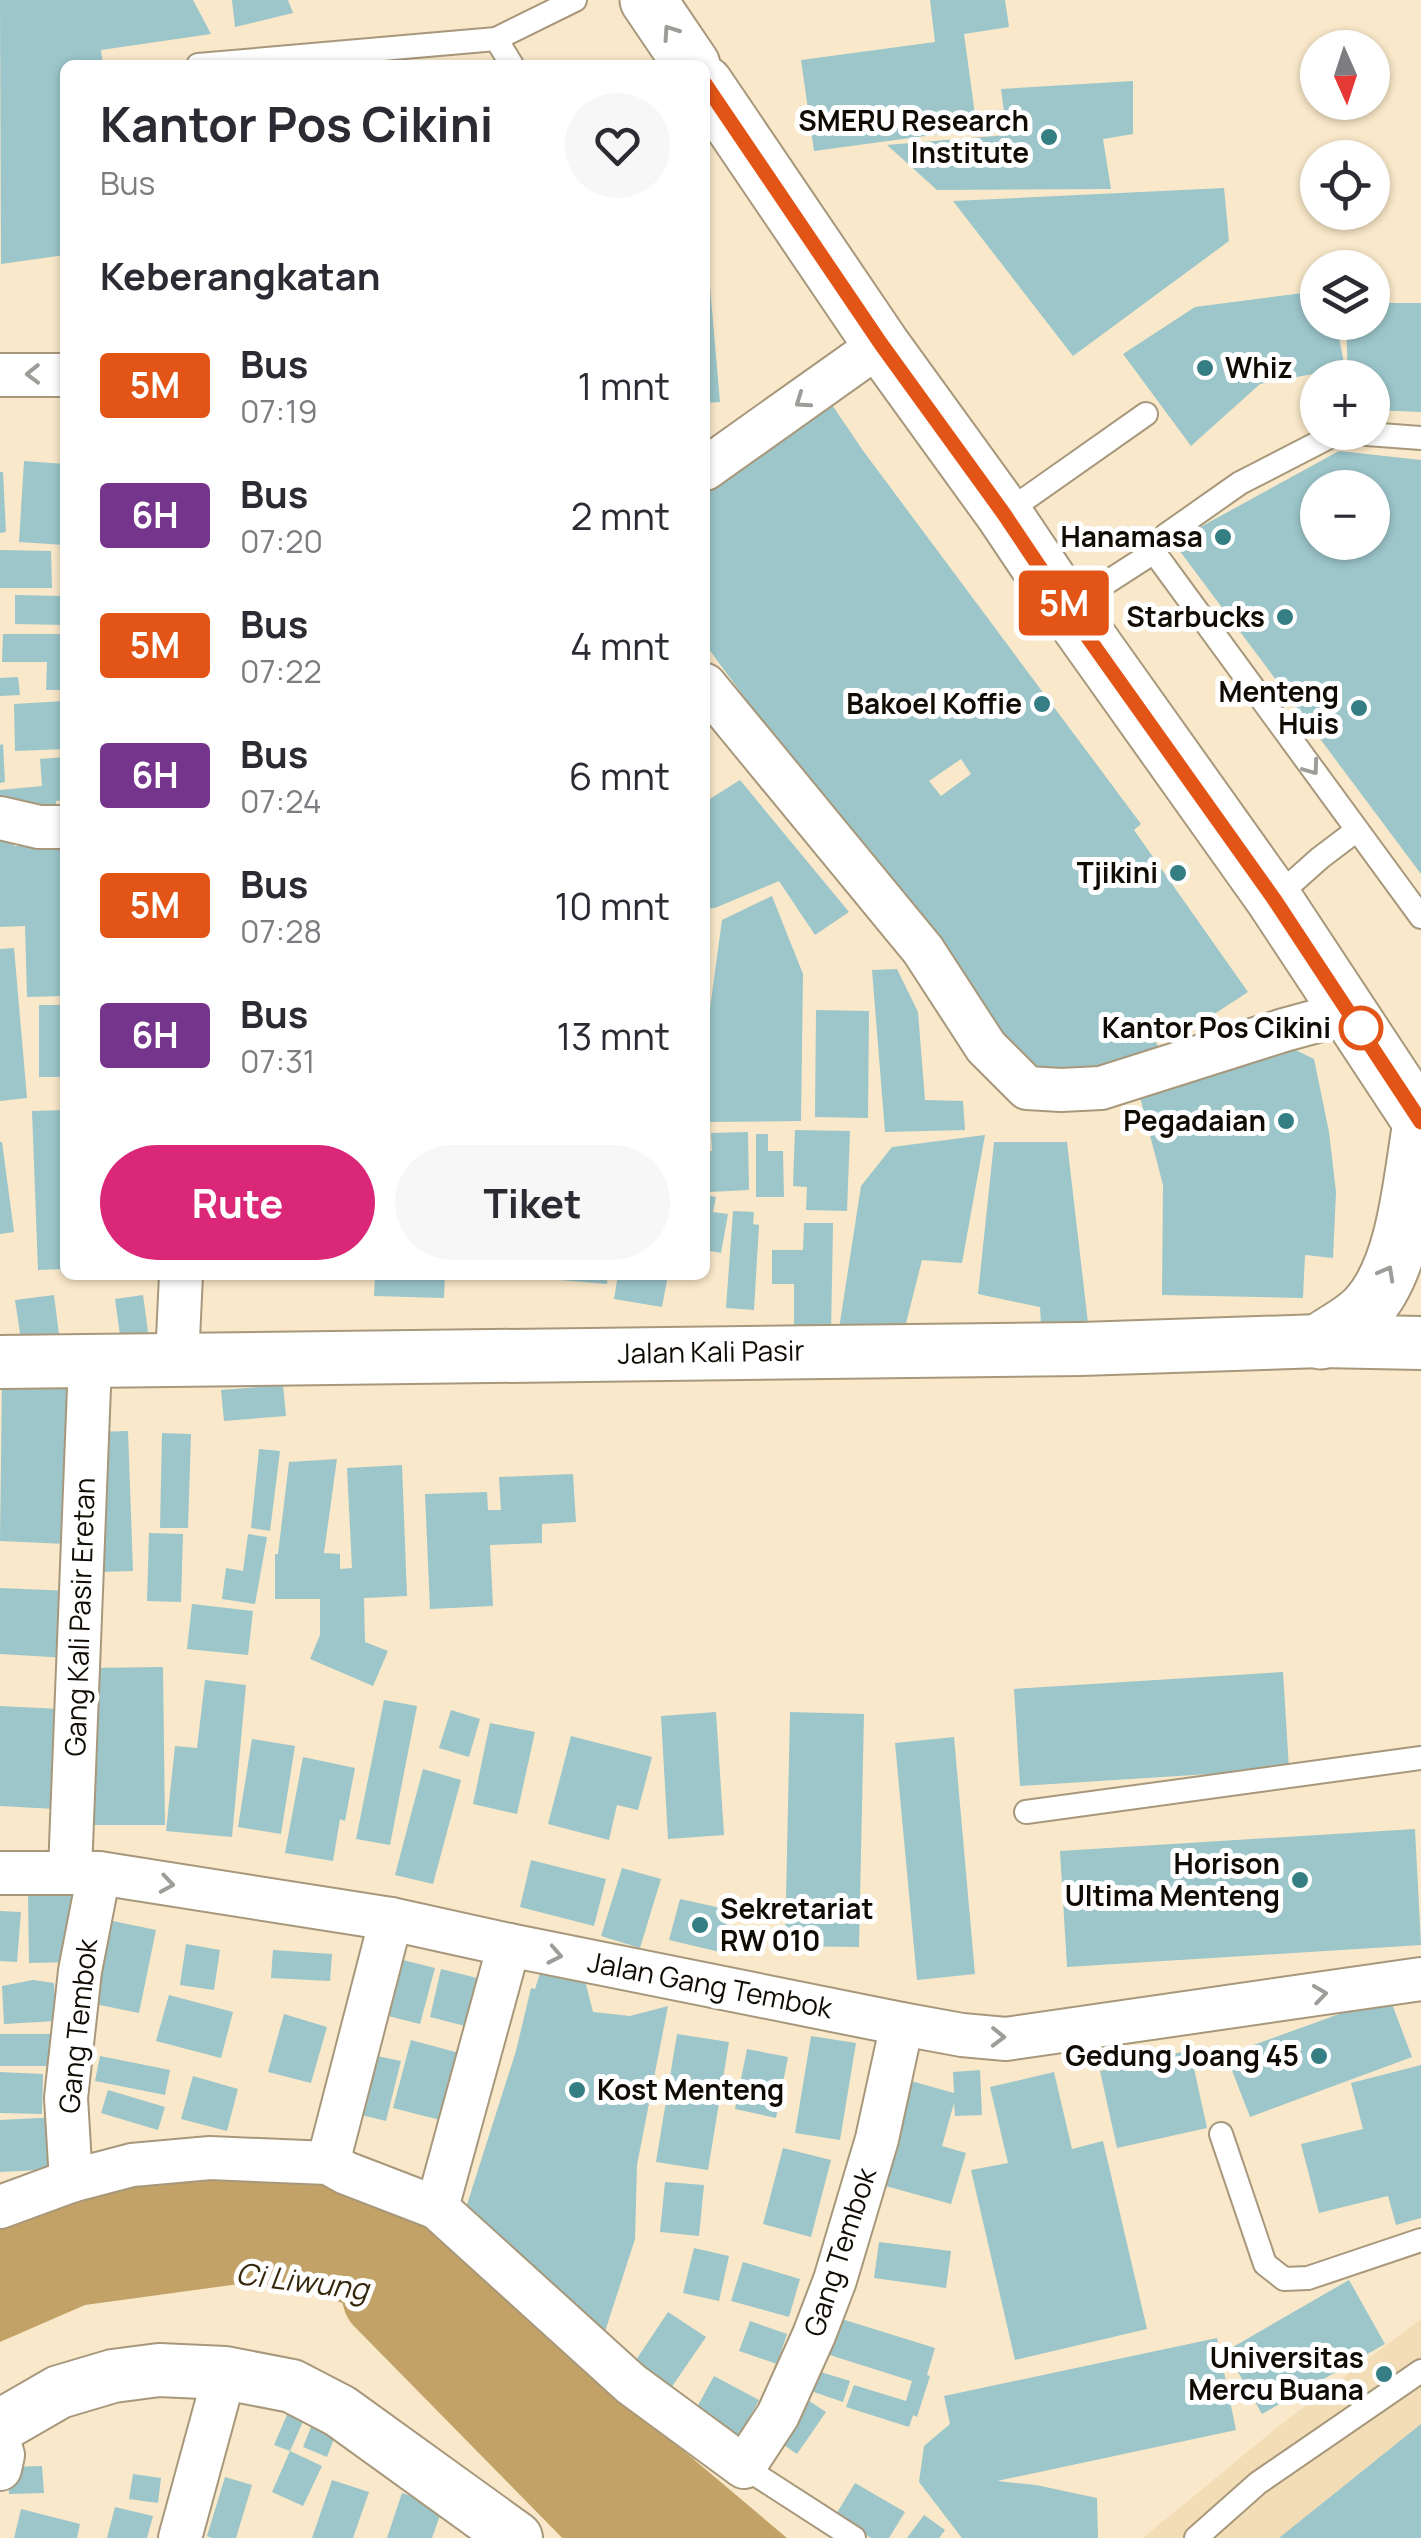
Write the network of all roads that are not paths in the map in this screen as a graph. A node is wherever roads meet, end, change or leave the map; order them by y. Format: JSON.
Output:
{"nodes":[{"id":1,"x":575,"y":0,"type":"edge"},
{"id":2,"x":648,"y":0,"type":"edge"},
{"id":3,"x":496,"y":39,"type":"junction"},
{"id":4,"x":255,"y":60,"type":"edge"},
{"id":5,"x":509,"y":60,"type":"edge"},
{"id":6,"x":689,"y":60,"type":"edge"},
{"id":7,"x":710,"y":91,"type":"edge"},
{"id":8,"x":881,"y":344,"type":"junction"},
{"id":9,"x":0,"y":375,"type":"edge"},
{"id":10,"x":60,"y":375,"type":"edge"},
{"id":11,"x":1146,"y":414,"type":"dead end"},
{"id":12,"x":1390,"y":436,"type":"edge"},
{"id":13,"x":1421,"y":438,"type":"edge"},
{"id":14,"x":1305,"y":450,"type":"edge"},
{"id":15,"x":710,"y":465,"type":"edge"},
{"id":16,"x":1004,"y":514,"type":"junction"},
{"id":17,"x":1154,"y":552,"type":"junction"},
{"id":18,"x":1067,"y":608,"type":"junction"},
{"id":19,"x":710,"y":691,"type":"edge"},
{"id":20,"x":0,"y":818,"type":"edge"},
{"id":21,"x":60,"y":828,"type":"edge"},
{"id":22,"x":1357,"y":830,"type":"junction"},
{"id":23,"x":1274,"y":899,"type":"junction"},
{"id":24,"x":1421,"y":918,"type":"edge"},
{"id":25,"x":1350,"y":1012,"type":"junction"},
{"id":26,"x":1415,"y":1101,"type":"edge"},
{"id":27,"x":181,"y":1280,"type":"edge"},
{"id":28,"x":1320,"y":1341,"type":"junction"},
{"id":29,"x":1421,"y":1343,"type":"edge"},
{"id":30,"x":177,"y":1360,"type":"junction"},
{"id":31,"x":0,"y":1362,"type":"edge"},
{"id":32,"x":90,"y":1362,"type":"junction"},
{"id":33,"x":1421,"y":1758,"type":"edge"},
{"id":34,"x":1026,"y":1812,"type":"dead end"},
{"id":35,"x":0,"y":1872,"type":"edge"},
{"id":36,"x":85,"y":1872,"type":"junction"},
{"id":37,"x":391,"y":1919,"type":"junction"},
{"id":38,"x":509,"y":1946,"type":"junction"},
{"id":39,"x":1421,"y":1979,"type":"edge"},
{"id":40,"x":902,"y":2024,"type":"junction"},
{"id":41,"x":1221,"y":2134,"type":"dead end"},
{"id":42,"x":328,"y":2163,"type":"junction"},
{"id":43,"x":70,"y":2181,"type":"junction"},
{"id":44,"x":0,"y":2207,"type":"edge"},
{"id":45,"x":438,"y":2208,"type":"junction"},
{"id":46,"x":1421,"y":2240,"type":"edge"},
{"id":47,"x":1421,"y":2371,"type":"edge"},
{"id":48,"x":225,"y":2373,"type":"junction"},
{"id":49,"x":0,"y":2426,"type":"edge"},
{"id":50,"x":0,"y":2445,"type":"edge"},
{"id":51,"x":744,"y":2467,"type":"junction"},
{"id":52,"x":0,"y":2469,"type":"edge"},
{"id":53,"x":506,"y":2535,"type":"edge"},
{"id":54,"x":180,"y":2538,"type":"edge"},
{"id":55,"x":854,"y":2538,"type":"edge"},
{"id":56,"x":1196,"y":2538,"type":"edge"}],
"edges":[{"from":1,"to":3,"type":"lane"},
{"from":6,"to":2,"type":"main road","one_way":true},
{"from":3,"to":4,"type":"lane"},
{"from":3,"to":5,"type":"lane"},
{"from":7,"to":8,"type":"main road"},
{"from":8,"to":15,"type":"street","one_way":true},
{"from":8,"to":16,"type":"main road"},
{"from":10,"to":9,"type":"street","one_way":true},
{"from":11,"to":16,"type":"lane"},
{"from":12,"to":13,"type":"lane"},
{"from":14,"to":17,"type":"lane"},
{"from":16,"to":18,"type":"main road"},
{"from":17,"to":18,"type":"lane"},
{"from":17,"to":22,"type":"lane","one_way":true},
{"from":18,"to":23,"type":"main road"},
{"from":19,"to":25,"type":"street"},
{"from":20,"to":21,"type":"street"},
{"from":22,"to":23,"type":"lane"},
{"from":22,"to":24,"type":"lane"},
{"from":23,"to":25,"type":"main road"},
{"from":25,"to":26,"type":"main road"},
{"from":28,"to":26,"type":"main road","one_way":true},
{"from":27,"to":30,"type":"street"},
{"from":28,"to":29,"type":"street","name":"Jalan Kali Pasir"},
{"from":28,"to":30,"type":"street","name":"Jalan Kali Pasir"},
{"from":30,"to":32,"type":"street","name":"Jalan Kali Pasir"},
{"from":31,"to":32,"type":"street","name":"Jalan Kali Pasir"},
{"from":32,"to":36,"type":"street","name":"Gang Kali Pasir Eretan"},
{"from":33,"to":34,"type":"lane"},
{"from":35,"to":36,"type":"street","name":"Jalan Gang Tembok"},
{"from":36,"to":37,"type":"street","name":"Jalan Gang Tembok","one_way":true},
{"from":36,"to":43,"type":"street","name":"Gang Tembok"},
{"from":37,"to":38,"type":"street","name":"Jalan Gang Tembok"},
{"from":37,"to":42,"type":"street"},
{"from":38,"to":40,"type":"street","name":"Jalan Gang Tembok","one_way":true},
{"from":38,"to":45,"type":"street"},
{"from":40,"to":39,"type":"street","name":"Jalan Gang Tembok","one_way":true},
{"from":40,"to":51,"type":"street","name":"Gang Tembok"},
{"from":41,"to":46,"type":"lane"},
{"from":42,"to":43,"type":"street"},
{"from":42,"to":45,"type":"street"},
{"from":43,"to":44,"type":"street"},
{"from":45,"to":51,"type":"street"},
{"from":47,"to":56,"type":"lane"},
{"from":48,"to":49,"type":"street"},
{"from":48,"to":53,"type":"street"},
{"from":48,"to":54,"type":"street"},
{"from":50,"to":52,"type":"street"},
{"from":51,"to":55,"type":"lane"}]}
